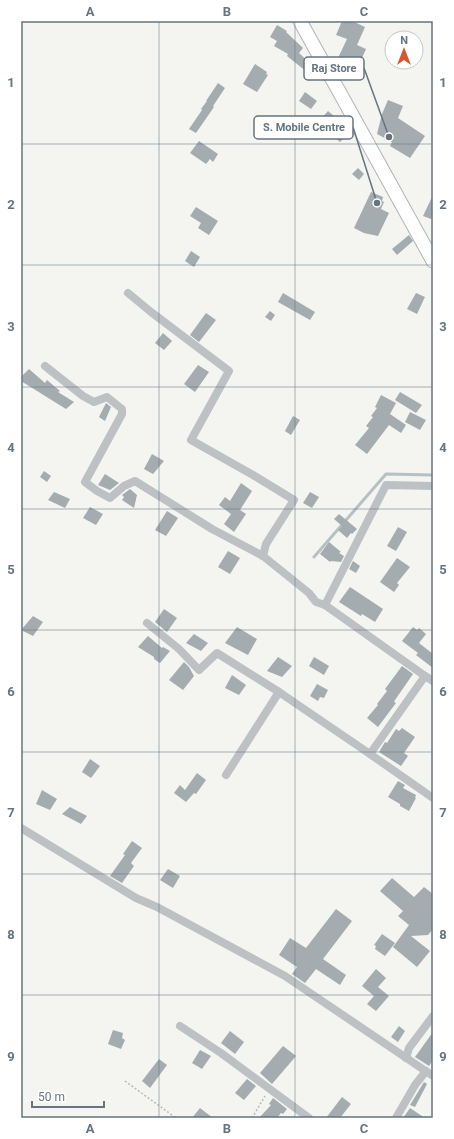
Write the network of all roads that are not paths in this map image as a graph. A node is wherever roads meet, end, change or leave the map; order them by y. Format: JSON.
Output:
{"nodes":[{"id":1,"x":300,"y":21,"type":"edge"},
{"id":2,"x":433,"y":261,"type":"edge"},
{"id":3,"x":128,"y":293,"type":"dead end"},
{"id":4,"x":45,"y":366,"type":"dead end"},
{"id":5,"x":433,"y":486,"type":"edge"},
{"id":6,"x":263,"y":556,"type":"junction"},
{"id":7,"x":326,"y":605,"type":"junction"},
{"id":8,"x":147,"y":623,"type":"dead end"},
{"id":9,"x":425,"y":676,"type":"junction"},
{"id":10,"x":433,"y":681,"type":"edge"},
{"id":11,"x":279,"y":692,"type":"junction"},
{"id":12,"x":370,"y":754,"type":"junction"},
{"id":13,"x":226,"y":776,"type":"dead end"},
{"id":14,"x":433,"y":798,"type":"edge"},
{"id":15,"x":21,"y":828,"type":"edge"},
{"id":16,"x":433,"y":1016,"type":"edge"},
{"id":17,"x":180,"y":1026,"type":"dead end"},
{"id":18,"x":406,"y":1058,"type":"junction"},
{"id":19,"x":426,"y":1071,"type":"junction"},
{"id":20,"x":433,"y":1076,"type":"edge"},
{"id":21,"x":309,"y":1118,"type":"edge"},
{"id":22,"x":396,"y":1118,"type":"edge"}],
"edges":[{"from":1,"to":2,"type":"main road"},
{"from":3,"to":6,"type":"street"},
{"from":4,"to":6,"type":"street"},
{"from":5,"to":7,"type":"street"},
{"from":6,"to":7,"type":"street"},
{"from":7,"to":9,"type":"street"},
{"from":8,"to":11,"type":"street"},
{"from":9,"to":10,"type":"street"},
{"from":9,"to":12,"type":"street"},
{"from":11,"to":12,"type":"street"},
{"from":11,"to":13,"type":"street"},
{"from":12,"to":14,"type":"street"},
{"from":15,"to":18,"type":"street"},
{"from":16,"to":18,"type":"street"},
{"from":17,"to":21,"type":"street"},
{"from":18,"to":19,"type":"street"},
{"from":19,"to":20,"type":"street"},
{"from":19,"to":22,"type":"street"}]}
